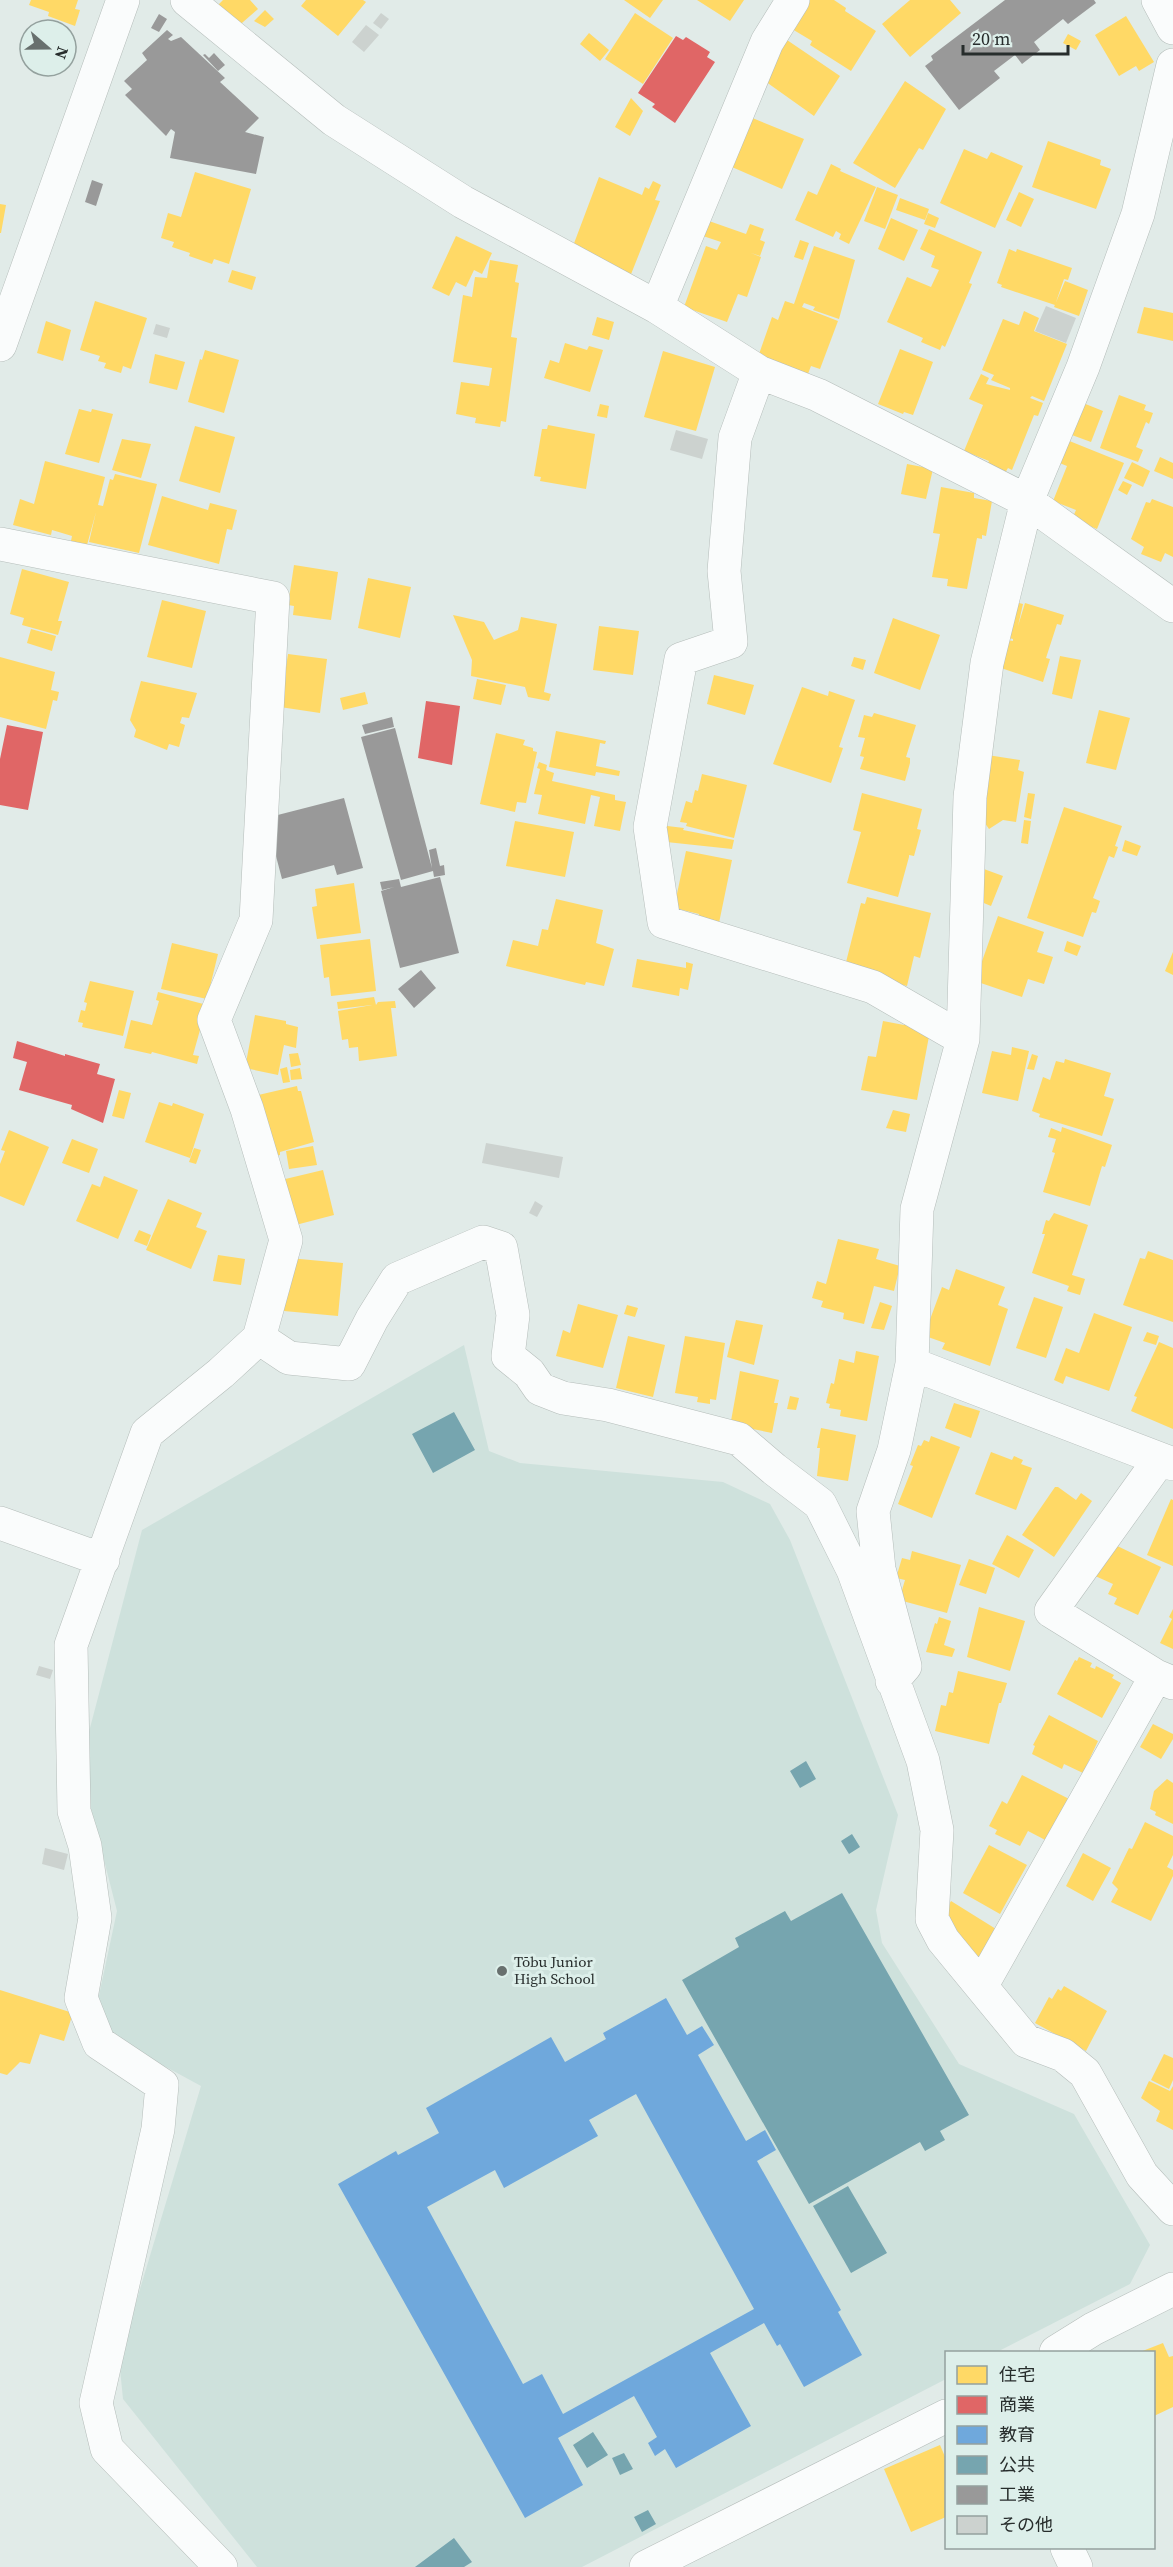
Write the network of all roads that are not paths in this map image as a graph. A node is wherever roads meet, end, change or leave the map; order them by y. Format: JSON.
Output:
{"nodes":[{"id":1,"x":123,"y":0,"type":"edge"},
{"id":2,"x":187,"y":0,"type":"edge"},
{"id":3,"x":794,"y":0,"type":"edge"},
{"id":4,"x":1158,"y":0,"type":"edge"},
{"id":5,"x":1173,"y":28,"type":"edge"},
{"id":6,"x":1173,"y":65,"type":"edge"},
{"id":7,"x":657,"y":307,"type":"junction"},
{"id":8,"x":0,"y":345,"type":"edge"},
{"id":9,"x":759,"y":372,"type":"junction"},
{"id":10,"x":1027,"y":501,"type":"junction"},
{"id":11,"x":0,"y":544,"type":"edge"},
{"id":12,"x":1173,"y":606,"type":"edge"},
{"id":13,"x":963,"y":1039,"type":"junction"},
{"id":14,"x":259,"y":1338,"type":"junction"},
{"id":15,"x":912,"y":1364,"type":"junction"},
{"id":16,"x":1166,"y":1462,"type":"edge"},
{"id":17,"x":0,"y":1523,"type":"edge"},
{"id":18,"x":103,"y":1560,"type":"junction"},
{"id":19,"x":1164,"y":1679,"type":"edge"},
{"id":20,"x":892,"y":1681,"type":"junction"},
{"id":21,"x":982,"y":1985,"type":"junction"},
{"id":22,"x":1173,"y":2209,"type":"edge"},
{"id":23,"x":1173,"y":2289,"type":"edge"},
{"id":24,"x":1058,"y":2351,"type":"edge"},
{"id":25,"x":945,"y":2417,"type":"edge"},
{"id":26,"x":1068,"y":2549,"type":"edge"},
{"id":27,"x":221,"y":2567,"type":"edge"},
{"id":28,"x":646,"y":2567,"type":"edge"},
{"id":29,"x":1076,"y":2567,"type":"edge"}],
"edges":[{"from":1,"to":8,"type":"street"},
{"from":2,"to":7,"type":"street"},
{"from":3,"to":7,"type":"street"},
{"from":4,"to":5,"type":"street"},
{"from":6,"to":10,"type":"street"},
{"from":7,"to":9,"type":"street"},
{"from":9,"to":10,"type":"street"},
{"from":9,"to":13,"type":"street"},
{"from":10,"to":12,"type":"street"},
{"from":10,"to":13,"type":"street"},
{"from":11,"to":14,"type":"street"},
{"from":13,"to":15,"type":"street"},
{"from":14,"to":18,"type":"street"},
{"from":14,"to":20,"type":"street"},
{"from":15,"to":16,"type":"street"},
{"from":15,"to":20,"type":"street"},
{"from":16,"to":19,"type":"street"},
{"from":17,"to":18,"type":"street"},
{"from":18,"to":27,"type":"street"},
{"from":19,"to":21,"type":"street"},
{"from":20,"to":21,"type":"street"},
{"from":21,"to":22,"type":"street"},
{"from":23,"to":24,"type":"street"},
{"from":25,"to":28,"type":"street"},
{"from":26,"to":29,"type":"street"}]}
